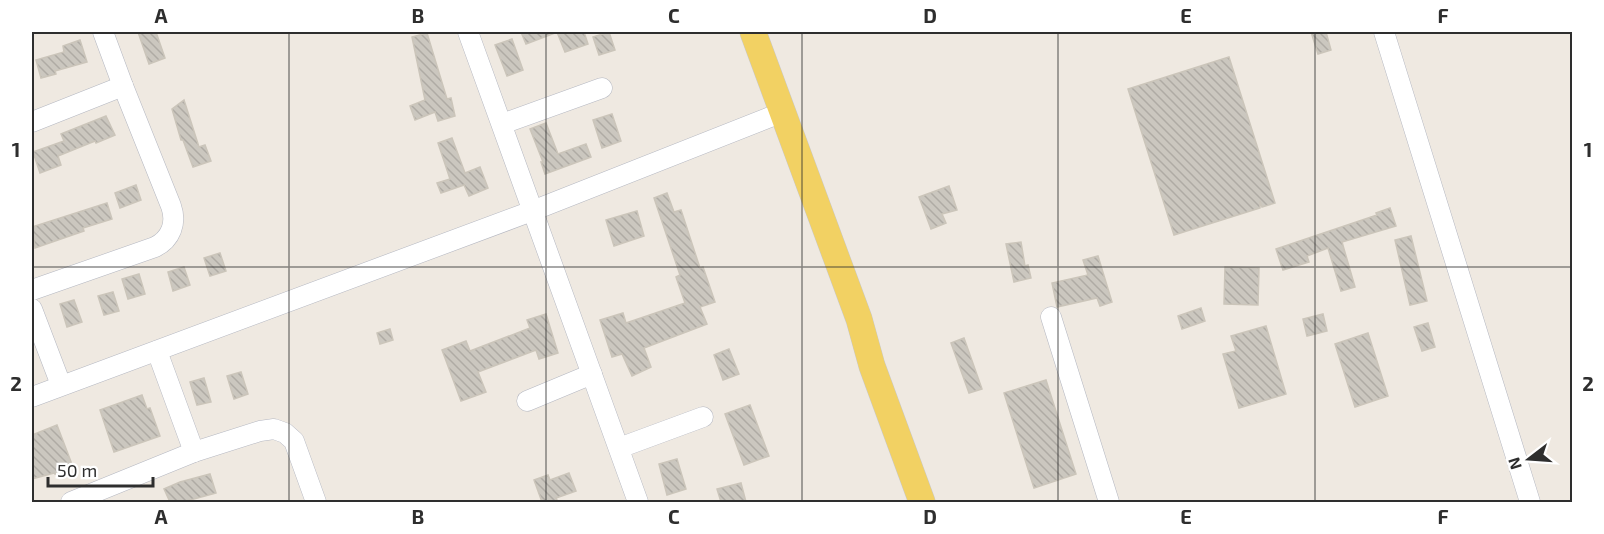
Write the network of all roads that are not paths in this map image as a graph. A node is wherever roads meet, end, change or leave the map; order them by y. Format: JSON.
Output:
{"nodes":[{"id":1,"x":103,"y":32,"type":"edge"},
{"id":2,"x":468,"y":32,"type":"edge"},
{"id":3,"x":740,"y":32,"type":"edge"},
{"id":4,"x":753,"y":32,"type":"edge"},
{"id":5,"x":1384,"y":32,"type":"edge"},
{"id":6,"x":123,"y":86,"type":"junction"},
{"id":7,"x":602,"y":88,"type":"dead end"},
{"id":8,"x":778,"y":115,"type":"junction"},
{"id":9,"x":32,"y":122,"type":"edge"},
{"id":10,"x":502,"y":124,"type":"junction"},
{"id":11,"x":532,"y":211,"type":"junction"},
{"id":12,"x":32,"y":290,"type":"edge"},
{"id":13,"x":32,"y":309,"type":"edge"},
{"id":14,"x":1051,"y":317,"type":"dead end"},
{"id":15,"x":157,"y":351,"type":"junction"},
{"id":16,"x":592,"y":374,"type":"junction"},
{"id":17,"x":61,"y":385,"type":"junction"},
{"id":18,"x":32,"y":397,"type":"edge"},
{"id":19,"x":527,"y":401,"type":"dead end"},
{"id":20,"x":703,"y":417,"type":"dead end"},
{"id":21,"x":619,"y":448,"type":"junction"},
{"id":22,"x":194,"y":452,"type":"junction"},
{"id":23,"x":71,"y":502,"type":"edge"},
{"id":24,"x":316,"y":502,"type":"edge"},
{"id":25,"x":638,"y":502,"type":"edge"},
{"id":26,"x":922,"y":502,"type":"edge"},
{"id":27,"x":1109,"y":502,"type":"edge"},
{"id":28,"x":1530,"y":502,"type":"edge"}],
"edges":[{"from":1,"to":6,"type":"street"},
{"from":2,"to":10,"type":"street"},
{"from":3,"to":8,"type":"main road"},
{"from":4,"to":8,"type":"main road"},
{"from":5,"to":28,"type":"street"},
{"from":6,"to":9,"type":"street"},
{"from":6,"to":12,"type":"street"},
{"from":7,"to":10,"type":"street"},
{"from":8,"to":11,"type":"street"},
{"from":8,"to":26,"type":"main road"},
{"from":10,"to":11,"type":"street"},
{"from":11,"to":15,"type":"street"},
{"from":11,"to":16,"type":"street"},
{"from":13,"to":17,"type":"street"},
{"from":14,"to":27,"type":"street"},
{"from":15,"to":17,"type":"street"},
{"from":15,"to":22,"type":"street"},
{"from":16,"to":19,"type":"street"},
{"from":16,"to":21,"type":"street"},
{"from":17,"to":18,"type":"street"},
{"from":20,"to":21,"type":"street"},
{"from":21,"to":25,"type":"street"},
{"from":22,"to":23,"type":"street"},
{"from":22,"to":24,"type":"street"}]}
